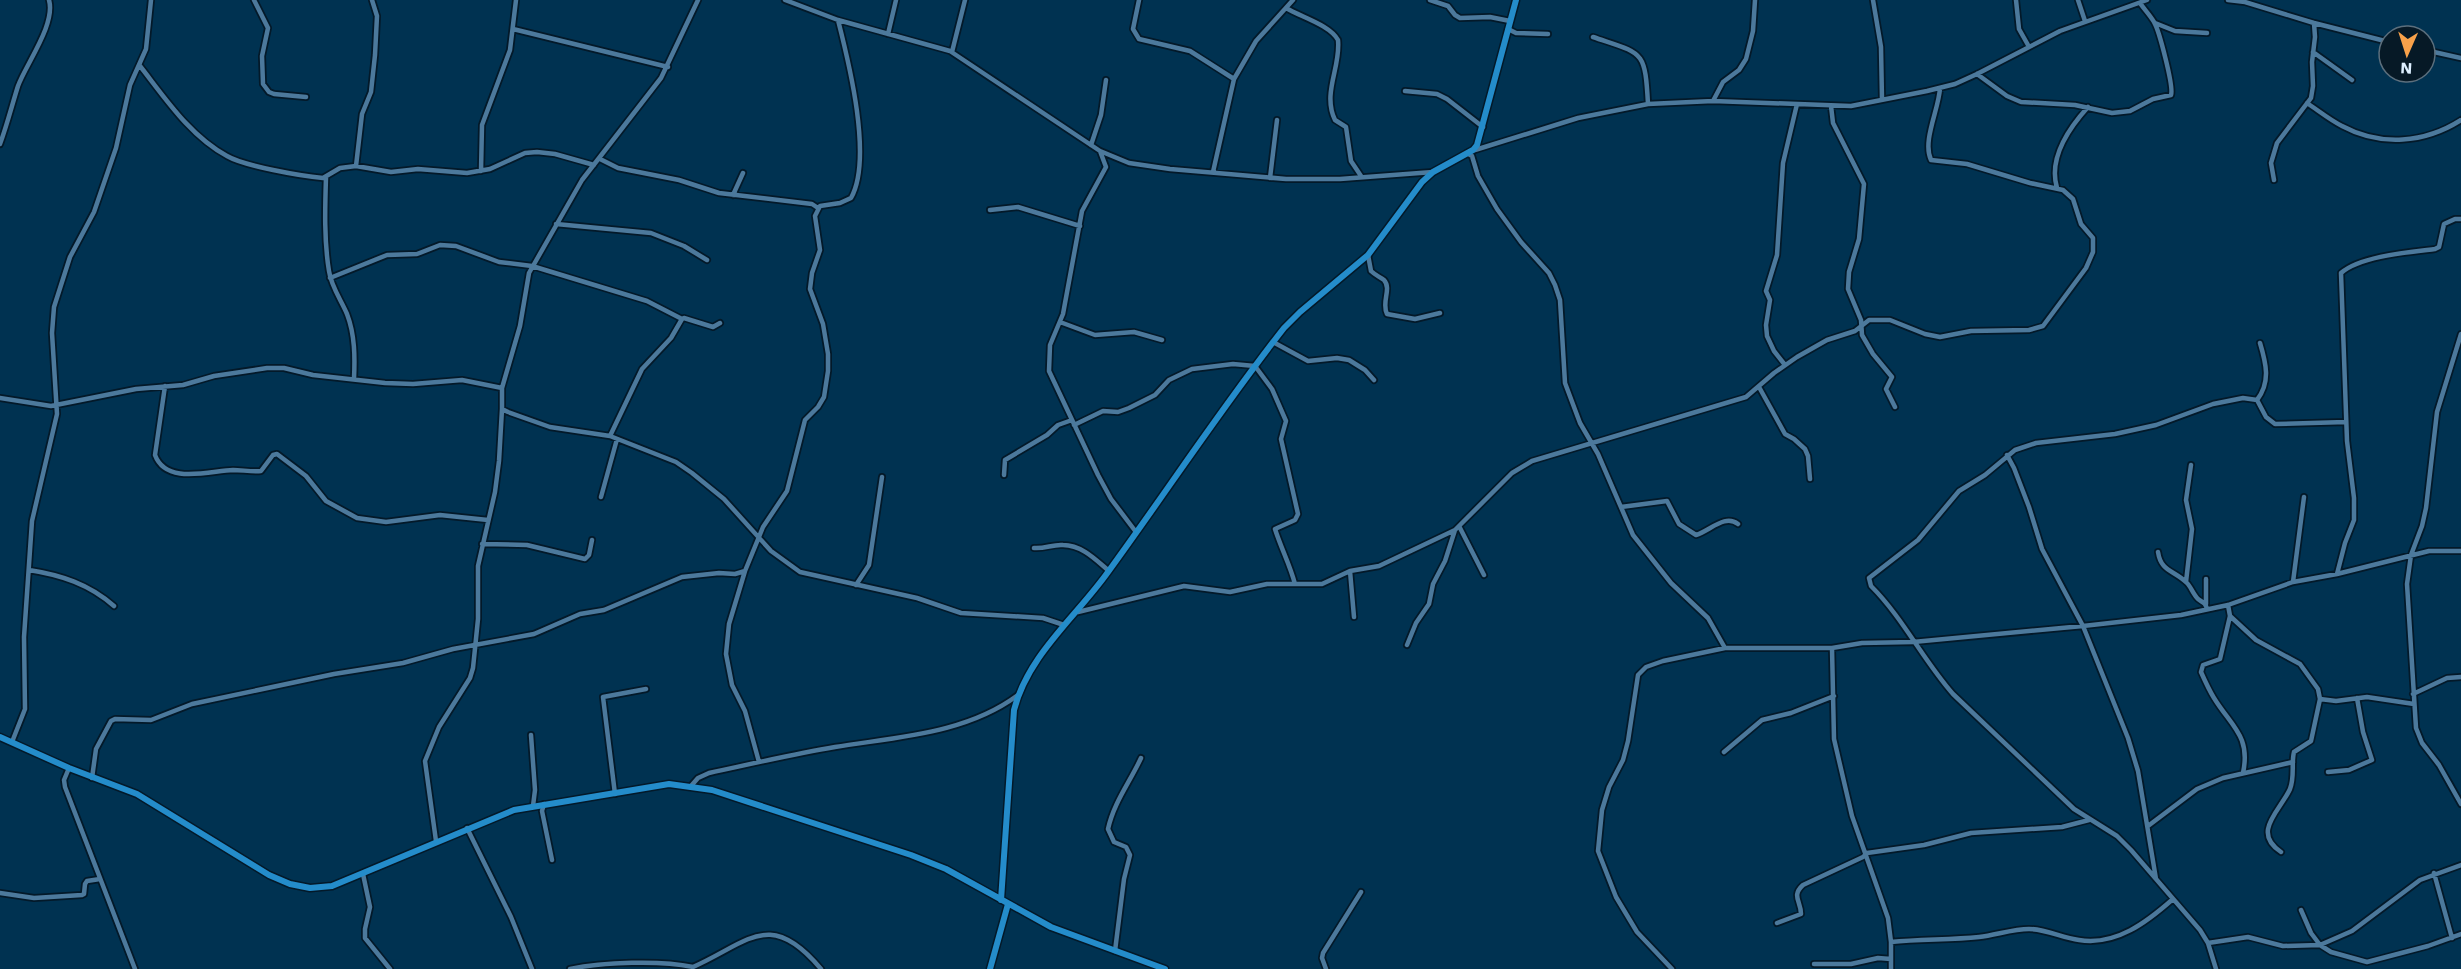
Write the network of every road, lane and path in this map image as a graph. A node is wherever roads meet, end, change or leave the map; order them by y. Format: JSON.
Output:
{"nodes":[{"id":1,"x":49,"y":0,"type":"edge"},
{"id":2,"x":151,"y":0,"type":"edge"},
{"id":3,"x":254,"y":0,"type":"edge"},
{"id":4,"x":372,"y":0,"type":"edge"},
{"id":5,"x":516,"y":0,"type":"edge"},
{"id":6,"x":698,"y":0,"type":"edge"},
{"id":7,"x":784,"y":0,"type":"edge"},
{"id":8,"x":896,"y":0,"type":"edge"},
{"id":9,"x":965,"y":0,"type":"edge"},
{"id":10,"x":1139,"y":0,"type":"edge"},
{"id":11,"x":1293,"y":0,"type":"edge"},
{"id":12,"x":1430,"y":0,"type":"edge"},
{"id":13,"x":1516,"y":0,"type":"edge"},
{"id":14,"x":1755,"y":0,"type":"edge"},
{"id":15,"x":1873,"y":0,"type":"edge"},
{"id":16,"x":2016,"y":0,"type":"edge"},
{"id":17,"x":2078,"y":0,"type":"edge"},
{"id":18,"x":2147,"y":0,"type":"edge"},
{"id":19,"x":2228,"y":0,"type":"edge"},
{"id":20,"x":2140,"y":3,"type":"junction"},
{"id":21,"x":1286,"y":8,"type":"junction"},
{"id":22,"x":838,"y":20,"type":"junction"},
{"id":23,"x":1510,"y":21,"type":"junction"},
{"id":24,"x":2085,"y":21,"type":"junction"},
{"id":25,"x":2155,"y":23,"type":"junction"},
{"id":26,"x":2314,"y":23,"type":"junction"},
{"id":27,"x":1508,"y":28,"type":"junction"},
{"id":28,"x":513,"y":29,"type":"junction"},
{"id":29,"x":2207,"y":33,"type":"dead end"},
{"id":30,"x":888,"y":34,"type":"junction"},
{"id":31,"x":1548,"y":34,"type":"dead end"},
{"id":32,"x":1593,"y":37,"type":"dead end"},
{"id":33,"x":2377,"y":39,"type":"edge"},
{"id":34,"x":2028,"y":45,"type":"junction"},
{"id":35,"x":952,"y":52,"type":"junction"},
{"id":36,"x":2313,"y":52,"type":"junction"},
{"id":37,"x":2437,"y":53,"type":"edge"},
{"id":38,"x":2461,"y":58,"type":"edge"},
{"id":39,"x":140,"y":66,"type":"junction"},
{"id":40,"x":668,"y":67,"type":"junction"},
{"id":41,"x":1977,"y":74,"type":"junction"},
{"id":42,"x":1234,"y":79,"type":"junction"},
{"id":43,"x":1106,"y":80,"type":"dead end"},
{"id":44,"x":2352,"y":80,"type":"dead end"},
{"id":45,"x":1940,"y":88,"type":"junction"},
{"id":46,"x":1404,"y":91,"type":"dead end"},
{"id":47,"x":306,"y":97,"type":"dead end"},
{"id":48,"x":1882,"y":100,"type":"junction"},
{"id":49,"x":1713,"y":102,"type":"junction"},
{"id":50,"x":2307,"y":103,"type":"junction"},
{"id":51,"x":1648,"y":104,"type":"junction"},
{"id":52,"x":1797,"y":104,"type":"junction"},
{"id":53,"x":2075,"y":105,"type":"junction"},
{"id":54,"x":1831,"y":106,"type":"junction"},
{"id":55,"x":2088,"y":107,"type":"junction"},
{"id":56,"x":2080,"y":116,"type":"junction"},
{"id":57,"x":1277,"y":120,"type":"dead end"},
{"id":58,"x":2461,"y":120,"type":"edge"},
{"id":59,"x":1483,"y":127,"type":"junction"},
{"id":60,"x":0,"y":144,"type":"edge"},
{"id":61,"x":1091,"y":145,"type":"junction"},
{"id":62,"x":1100,"y":151,"type":"junction"},
{"id":63,"x":1470,"y":152,"type":"junction"},
{"id":64,"x":600,"y":159,"type":"junction"},
{"id":65,"x":594,"y":165,"type":"junction"},
{"id":66,"x":356,"y":166,"type":"junction"},
{"id":67,"x":481,"y":171,"type":"junction"},
{"id":68,"x":1213,"y":172,"type":"junction"},
{"id":69,"x":1434,"y":172,"type":"junction"},
{"id":70,"x":743,"y":173,"type":"dead end"},
{"id":71,"x":1361,"y":176,"type":"junction"},
{"id":72,"x":326,"y":177,"type":"junction"},
{"id":73,"x":1270,"y":178,"type":"junction"},
{"id":74,"x":2274,"y":180,"type":"dead end"},
{"id":75,"x":2055,"y":181,"type":"junction"},
{"id":76,"x":2049,"y":187,"type":"junction"},
{"id":77,"x":2057,"y":188,"type":"junction"},
{"id":78,"x":733,"y":195,"type":"junction"},
{"id":79,"x":818,"y":208,"type":"junction"},
{"id":80,"x":990,"y":210,"type":"dead end"},
{"id":81,"x":2461,"y":219,"type":"edge"},
{"id":82,"x":556,"y":225,"type":"junction"},
{"id":83,"x":1080,"y":226,"type":"junction"},
{"id":84,"x":1368,"y":255,"type":"junction"},
{"id":85,"x":707,"y":260,"type":"dead end"},
{"id":86,"x":532,"y":266,"type":"junction"},
{"id":87,"x":330,"y":278,"type":"junction"},
{"id":88,"x":1440,"y":313,"type":"dead end"},
{"id":89,"x":682,"y":319,"type":"junction"},
{"id":90,"x":1060,"y":322,"type":"junction"},
{"id":91,"x":720,"y":323,"type":"dead end"},
{"id":92,"x":1861,"y":325,"type":"junction"},
{"id":93,"x":2461,"y":334,"type":"edge"},
{"id":94,"x":1162,"y":340,"type":"dead end"},
{"id":95,"x":1273,"y":342,"type":"junction"},
{"id":96,"x":2260,"y":343,"type":"dead end"},
{"id":97,"x":1785,"y":365,"type":"junction"},
{"id":98,"x":1255,"y":366,"type":"junction"},
{"id":99,"x":354,"y":379,"type":"junction"},
{"id":100,"x":1374,"y":380,"type":"dead end"},
{"id":101,"x":165,"y":386,"type":"junction"},
{"id":102,"x":1759,"y":387,"type":"junction"},
{"id":103,"x":502,"y":388,"type":"junction"},
{"id":104,"x":0,"y":398,"type":"edge"},
{"id":105,"x":2257,"y":400,"type":"junction"},
{"id":106,"x":56,"y":405,"type":"junction"},
{"id":107,"x":1895,"y":407,"type":"dead end"},
{"id":108,"x":502,"y":408,"type":"junction"},
{"id":109,"x":2346,"y":422,"type":"junction"},
{"id":110,"x":1073,"y":423,"type":"junction"},
{"id":111,"x":610,"y":436,"type":"junction"},
{"id":112,"x":617,"y":438,"type":"junction"},
{"id":113,"x":1593,"y":444,"type":"junction"},
{"id":114,"x":2007,"y":455,"type":"junction"},
{"id":115,"x":2191,"y":465,"type":"dead end"},
{"id":116,"x":1004,"y":475,"type":"dead end"},
{"id":117,"x":882,"y":477,"type":"dead end"},
{"id":118,"x":1810,"y":479,"type":"dead end"},
{"id":119,"x":601,"y":497,"type":"dead end"},
{"id":120,"x":2304,"y":497,"type":"dead end"},
{"id":121,"x":1621,"y":507,"type":"junction"},
{"id":122,"x":488,"y":520,"type":"junction"},
{"id":123,"x":1738,"y":524,"type":"dead end"},
{"id":124,"x":1457,"y":528,"type":"junction"},
{"id":125,"x":1136,"y":532,"type":"junction"},
{"id":126,"x":760,"y":539,"type":"junction"},
{"id":127,"x":592,"y":540,"type":"dead end"},
{"id":128,"x":482,"y":544,"type":"junction"},
{"id":129,"x":1034,"y":548,"type":"dead end"},
{"id":130,"x":2461,"y":551,"type":"edge"},
{"id":131,"x":2158,"y":552,"type":"dead end"},
{"id":132,"x":2411,"y":555,"type":"junction"},
{"id":133,"x":29,"y":570,"type":"junction"},
{"id":134,"x":1109,"y":570,"type":"junction"},
{"id":135,"x":745,"y":571,"type":"junction"},
{"id":136,"x":1350,"y":571,"type":"junction"},
{"id":137,"x":2337,"y":574,"type":"junction"},
{"id":138,"x":1484,"y":575,"type":"dead end"},
{"id":139,"x":2206,"y":579,"type":"dead end"},
{"id":140,"x":2186,"y":582,"type":"junction"},
{"id":141,"x":2293,"y":582,"type":"junction"},
{"id":142,"x":1294,"y":584,"type":"junction"},
{"id":143,"x":856,"y":585,"type":"junction"},
{"id":144,"x":2228,"y":605,"type":"junction"},
{"id":145,"x":114,"y":606,"type":"dead end"},
{"id":146,"x":2206,"y":606,"type":"junction"},
{"id":147,"x":1078,"y":612,"type":"junction"},
{"id":148,"x":2230,"y":616,"type":"junction"},
{"id":149,"x":1354,"y":617,"type":"dead end"},
{"id":150,"x":1064,"y":625,"type":"junction"},
{"id":151,"x":2083,"y":626,"type":"junction"},
{"id":152,"x":1913,"y":642,"type":"junction"},
{"id":153,"x":476,"y":644,"type":"junction"},
{"id":154,"x":1407,"y":645,"type":"dead end"},
{"id":155,"x":1725,"y":648,"type":"junction"},
{"id":156,"x":1832,"y":648,"type":"junction"},
{"id":157,"x":2461,"y":677,"type":"edge"},
{"id":158,"x":646,"y":689,"type":"dead end"},
{"id":159,"x":2413,"y":694,"type":"junction"},
{"id":160,"x":1017,"y":695,"type":"junction"},
{"id":161,"x":1834,"y":696,"type":"junction"},
{"id":162,"x":2357,"y":698,"type":"junction"},
{"id":163,"x":2320,"y":699,"type":"junction"},
{"id":164,"x":2414,"y":704,"type":"junction"},
{"id":165,"x":531,"y":735,"type":"dead end"},
{"id":166,"x":0,"y":737,"type":"edge"},
{"id":167,"x":12,"y":742,"type":"junction"},
{"id":168,"x":1724,"y":752,"type":"dead end"},
{"id":169,"x":1141,"y":758,"type":"dead end"},
{"id":170,"x":759,"y":762,"type":"junction"},
{"id":171,"x":2293,"y":762,"type":"junction"},
{"id":172,"x":69,"y":768,"type":"junction"},
{"id":173,"x":2328,"y":772,"type":"dead end"},
{"id":174,"x":2243,"y":773,"type":"junction"},
{"id":175,"x":92,"y":778,"type":"junction"},
{"id":176,"x":692,"y":786,"type":"junction"},
{"id":177,"x":615,"y":794,"type":"junction"},
{"id":178,"x":544,"y":804,"type":"junction"},
{"id":179,"x":2461,"y":804,"type":"edge"},
{"id":180,"x":533,"y":806,"type":"junction"},
{"id":181,"x":2090,"y":820,"type":"junction"},
{"id":182,"x":2148,"y":826,"type":"junction"},
{"id":183,"x":467,"y":828,"type":"junction"},
{"id":184,"x":436,"y":841,"type":"junction"},
{"id":185,"x":2281,"y":852,"type":"dead end"},
{"id":186,"x":1867,"y":853,"type":"junction"},
{"id":187,"x":552,"y":860,"type":"dead end"},
{"id":188,"x":2461,"y":865,"type":"edge"},
{"id":189,"x":2433,"y":873,"type":"junction"},
{"id":190,"x":363,"y":874,"type":"junction"},
{"id":191,"x":100,"y":879,"type":"junction"},
{"id":192,"x":2157,"y":882,"type":"junction"},
{"id":193,"x":1361,"y":892,"type":"dead end"},
{"id":194,"x":0,"y":893,"type":"edge"},
{"id":195,"x":2173,"y":899,"type":"junction"},
{"id":196,"x":1001,"y":900,"type":"junction"},
{"id":197,"x":1008,"y":904,"type":"junction"},
{"id":198,"x":2301,"y":910,"type":"dead end"},
{"id":199,"x":1777,"y":923,"type":"dead end"},
{"id":200,"x":2461,"y":934,"type":"edge"},
{"id":201,"x":2452,"y":938,"type":"junction"},
{"id":202,"x":1891,"y":942,"type":"junction"},
{"id":203,"x":2208,"y":944,"type":"junction"},
{"id":204,"x":2320,"y":945,"type":"junction"},
{"id":205,"x":1115,"y":951,"type":"junction"},
{"id":206,"x":1891,"y":959,"type":"junction"},
{"id":207,"x":2374,"y":962,"type":"junction"},
{"id":208,"x":1814,"y":964,"type":"dead end"},
{"id":209,"x":135,"y":969,"type":"edge"},
{"id":210,"x":390,"y":969,"type":"edge"},
{"id":211,"x":532,"y":969,"type":"edge"},
{"id":212,"x":570,"y":969,"type":"edge"},
{"id":213,"x":821,"y":969,"type":"edge"},
{"id":214,"x":990,"y":969,"type":"edge"},
{"id":215,"x":1165,"y":969,"type":"edge"},
{"id":216,"x":1326,"y":969,"type":"edge"},
{"id":217,"x":1672,"y":969,"type":"edge"},
{"id":218,"x":1891,"y":969,"type":"edge"},
{"id":219,"x":2216,"y":969,"type":"edge"},
{"id":220,"x":2378,"y":969,"type":"edge"}],
"edges":[{"from":1,"to":60,"type":"street"},
{"from":2,"to":39,"type":"street"},
{"from":3,"to":47,"type":"street"},
{"from":4,"to":66,"type":"street"},
{"from":5,"to":28,"type":"street"},
{"from":6,"to":40,"type":"street"},
{"from":7,"to":22,"type":"street"},
{"from":8,"to":30,"type":"street"},
{"from":9,"to":35,"type":"street"},
{"from":10,"to":42,"type":"street"},
{"from":11,"to":21,"type":"street"},
{"from":12,"to":23,"type":"street"},
{"from":13,"to":23,"type":"main road"},
{"from":14,"to":49,"type":"street"},
{"from":15,"to":48,"type":"street"},
{"from":16,"to":34,"type":"street"},
{"from":17,"to":24,"type":"street"},
{"from":18,"to":20,"type":"street"},
{"from":19,"to":26,"type":"street"},
{"from":20,"to":24,"type":"street"},
{"from":20,"to":25,"type":"street"},
{"from":21,"to":42,"type":"street"},
{"from":21,"to":71,"type":"street"},
{"from":22,"to":30,"type":"street"},
{"from":22,"to":79,"type":"street"},
{"from":23,"to":27,"type":"main road"},
{"from":24,"to":34,"type":"street"},
{"from":25,"to":29,"type":"street"},
{"from":25,"to":55,"type":"street"},
{"from":26,"to":33,"type":"street"},
{"from":26,"to":36,"type":"street"},
{"from":27,"to":31,"type":"street"},
{"from":27,"to":59,"type":"main road"},
{"from":28,"to":40,"type":"street"},
{"from":28,"to":67,"type":"street"},
{"from":30,"to":35,"type":"street"},
{"from":32,"to":51,"type":"street"},
{"from":34,"to":41,"type":"street"},
{"from":35,"to":61,"type":"street"},
{"from":36,"to":44,"type":"street"},
{"from":36,"to":50,"type":"street"},
{"from":37,"to":38,"type":"street"},
{"from":39,"to":72,"type":"street"},
{"from":39,"to":106,"type":"street"},
{"from":40,"to":64,"type":"street"},
{"from":41,"to":45,"type":"street"},
{"from":41,"to":53,"type":"street"},
{"from":42,"to":68,"type":"street"},
{"from":43,"to":61,"type":"street"},
{"from":45,"to":48,"type":"street"},
{"from":45,"to":76,"type":"street"},
{"from":46,"to":59,"type":"street"},
{"from":48,"to":54,"type":"street"},
{"from":49,"to":51,"type":"street"},
{"from":49,"to":52,"type":"street"},
{"from":50,"to":58,"type":"street"},
{"from":50,"to":74,"type":"street"},
{"from":51,"to":63,"type":"street"},
{"from":52,"to":54,"type":"street"},
{"from":52,"to":97,"type":"street"},
{"from":53,"to":55,"type":"street"},
{"from":53,"to":56,"type":"street"},
{"from":54,"to":92,"type":"street"},
{"from":55,"to":56,"type":"street"},
{"from":56,"to":75,"type":"street"},
{"from":57,"to":73,"type":"street"},
{"from":59,"to":63,"type":"main road"},
{"from":61,"to":62,"type":"street"},
{"from":62,"to":68,"type":"street"},
{"from":62,"to":83,"type":"street"},
{"from":63,"to":69,"type":"main road"},
{"from":63,"to":113,"type":"street"},
{"from":64,"to":65,"type":"street"},
{"from":64,"to":78,"type":"street"},
{"from":65,"to":67,"type":"street"},
{"from":65,"to":82,"type":"street"},
{"from":66,"to":67,"type":"street"},
{"from":66,"to":72,"type":"street"},
{"from":68,"to":73,"type":"street"},
{"from":69,"to":71,"type":"street"},
{"from":69,"to":84,"type":"main road"},
{"from":70,"to":78,"type":"street"},
{"from":71,"to":73,"type":"street"},
{"from":72,"to":87,"type":"street"},
{"from":75,"to":76,"type":"street"},
{"from":75,"to":77,"type":"street"},
{"from":76,"to":77,"type":"street"},
{"from":77,"to":92,"type":"street"},
{"from":78,"to":79,"type":"street"},
{"from":79,"to":126,"type":"street"},
{"from":80,"to":83,"type":"street"},
{"from":81,"to":109,"type":"street"},
{"from":82,"to":85,"type":"street"},
{"from":82,"to":86,"type":"street"},
{"from":83,"to":90,"type":"street"},
{"from":84,"to":88,"type":"street"},
{"from":84,"to":95,"type":"main road"},
{"from":86,"to":87,"type":"street"},
{"from":86,"to":89,"type":"street"},
{"from":86,"to":103,"type":"street"},
{"from":87,"to":99,"type":"street"},
{"from":89,"to":91,"type":"street"},
{"from":89,"to":111,"type":"street"},
{"from":90,"to":94,"type":"street"},
{"from":90,"to":110,"type":"street"},
{"from":92,"to":97,"type":"street"},
{"from":92,"to":107,"type":"street"},
{"from":93,"to":132,"type":"street"},
{"from":95,"to":98,"type":"main road"},
{"from":95,"to":100,"type":"street"},
{"from":96,"to":105,"type":"street"},
{"from":97,"to":102,"type":"street"},
{"from":98,"to":110,"type":"street"},
{"from":98,"to":125,"type":"main road"},
{"from":98,"to":142,"type":"street"},
{"from":99,"to":101,"type":"street"},
{"from":99,"to":103,"type":"street"},
{"from":101,"to":106,"type":"street"},
{"from":101,"to":122,"type":"street"},
{"from":102,"to":113,"type":"street"},
{"from":102,"to":118,"type":"street"},
{"from":103,"to":108,"type":"street"},
{"from":104,"to":106,"type":"street"},
{"from":105,"to":109,"type":"street"},
{"from":105,"to":114,"type":"street"},
{"from":106,"to":133,"type":"street"},
{"from":108,"to":111,"type":"street"},
{"from":108,"to":122,"type":"street"},
{"from":109,"to":137,"type":"street"},
{"from":110,"to":116,"type":"street"},
{"from":110,"to":125,"type":"street"},
{"from":111,"to":112,"type":"street"},
{"from":112,"to":119,"type":"street"},
{"from":112,"to":126,"type":"street"},
{"from":113,"to":121,"type":"street"},
{"from":113,"to":124,"type":"street"},
{"from":114,"to":151,"type":"street"},
{"from":114,"to":152,"type":"street"},
{"from":115,"to":140,"type":"street"},
{"from":117,"to":143,"type":"street"},
{"from":120,"to":141,"type":"street"},
{"from":121,"to":123,"type":"street"},
{"from":121,"to":155,"type":"street"},
{"from":122,"to":128,"type":"street"},
{"from":124,"to":136,"type":"street"},
{"from":124,"to":138,"type":"street"},
{"from":124,"to":154,"type":"street"},
{"from":125,"to":134,"type":"main road"},
{"from":126,"to":135,"type":"street"},
{"from":126,"to":143,"type":"street"},
{"from":127,"to":128,"type":"street"},
{"from":128,"to":153,"type":"street"},
{"from":129,"to":134,"type":"street"},
{"from":130,"to":132,"type":"street"},
{"from":131,"to":140,"type":"street"},
{"from":132,"to":137,"type":"street"},
{"from":132,"to":159,"type":"street"},
{"from":133,"to":145,"type":"street"},
{"from":133,"to":167,"type":"street"},
{"from":134,"to":147,"type":"main road"},
{"from":135,"to":153,"type":"street"},
{"from":135,"to":170,"type":"street"},
{"from":136,"to":142,"type":"street"},
{"from":136,"to":149,"type":"street"},
{"from":137,"to":141,"type":"street"},
{"from":139,"to":146,"type":"street"},
{"from":140,"to":146,"type":"street"},
{"from":141,"to":144,"type":"street"},
{"from":142,"to":147,"type":"street"},
{"from":143,"to":150,"type":"street"},
{"from":144,"to":146,"type":"street"},
{"from":144,"to":148,"type":"street"},
{"from":146,"to":151,"type":"street"},
{"from":147,"to":150,"type":"main road"},
{"from":148,"to":163,"type":"street"},
{"from":148,"to":174,"type":"street"},
{"from":150,"to":160,"type":"main road"},
{"from":151,"to":152,"type":"street"},
{"from":151,"to":182,"type":"street"},
{"from":152,"to":156,"type":"street"},
{"from":152,"to":181,"type":"street"},
{"from":153,"to":175,"type":"street"},
{"from":153,"to":184,"type":"street"},
{"from":155,"to":156,"type":"street"},
{"from":155,"to":217,"type":"street"},
{"from":156,"to":161,"type":"street"},
{"from":157,"to":159,"type":"street"},
{"from":158,"to":177,"type":"street"},
{"from":159,"to":164,"type":"street"},
{"from":160,"to":170,"type":"street"},
{"from":160,"to":196,"type":"main road"},
{"from":161,"to":168,"type":"street"},
{"from":161,"to":186,"type":"street"},
{"from":162,"to":163,"type":"street"},
{"from":162,"to":164,"type":"street"},
{"from":162,"to":173,"type":"street"},
{"from":163,"to":171,"type":"street"},
{"from":164,"to":179,"type":"street"},
{"from":165,"to":180,"type":"street"},
{"from":166,"to":167,"type":"main road"},
{"from":167,"to":172,"type":"main road"},
{"from":169,"to":205,"type":"street"},
{"from":170,"to":176,"type":"street"},
{"from":171,"to":174,"type":"street"},
{"from":171,"to":185,"type":"street"},
{"from":172,"to":175,"type":"main road"},
{"from":172,"to":191,"type":"street"},
{"from":174,"to":182,"type":"street"},
{"from":175,"to":190,"type":"main road"},
{"from":176,"to":177,"type":"main road"},
{"from":176,"to":196,"type":"main road"},
{"from":177,"to":178,"type":"main road"},
{"from":178,"to":180,"type":"main road"},
{"from":178,"to":187,"type":"street"},
{"from":180,"to":183,"type":"main road"},
{"from":181,"to":186,"type":"street"},
{"from":181,"to":192,"type":"street"},
{"from":182,"to":192,"type":"street"},
{"from":183,"to":184,"type":"main road"},
{"from":183,"to":211,"type":"street"},
{"from":184,"to":190,"type":"main road"},
{"from":186,"to":199,"type":"street"},
{"from":186,"to":202,"type":"street"},
{"from":188,"to":189,"type":"street"},
{"from":189,"to":201,"type":"street"},
{"from":189,"to":204,"type":"street"},
{"from":190,"to":210,"type":"street"},
{"from":191,"to":194,"type":"street"},
{"from":191,"to":209,"type":"street"},
{"from":192,"to":195,"type":"street"},
{"from":193,"to":216,"type":"street"},
{"from":195,"to":202,"type":"street"},
{"from":195,"to":203,"type":"street"},
{"from":196,"to":197,"type":"main road"},
{"from":197,"to":205,"type":"main road"},
{"from":197,"to":214,"type":"main road"},
{"from":198,"to":204,"type":"street"},
{"from":200,"to":201,"type":"street"},
{"from":201,"to":207,"type":"street"},
{"from":202,"to":206,"type":"street"},
{"from":203,"to":204,"type":"street"},
{"from":203,"to":219,"type":"street"},
{"from":204,"to":207,"type":"street"},
{"from":205,"to":215,"type":"main road"},
{"from":206,"to":208,"type":"street"},
{"from":206,"to":218,"type":"street"},
{"from":207,"to":220,"type":"street"},
{"from":212,"to":213,"type":"street"}]}
